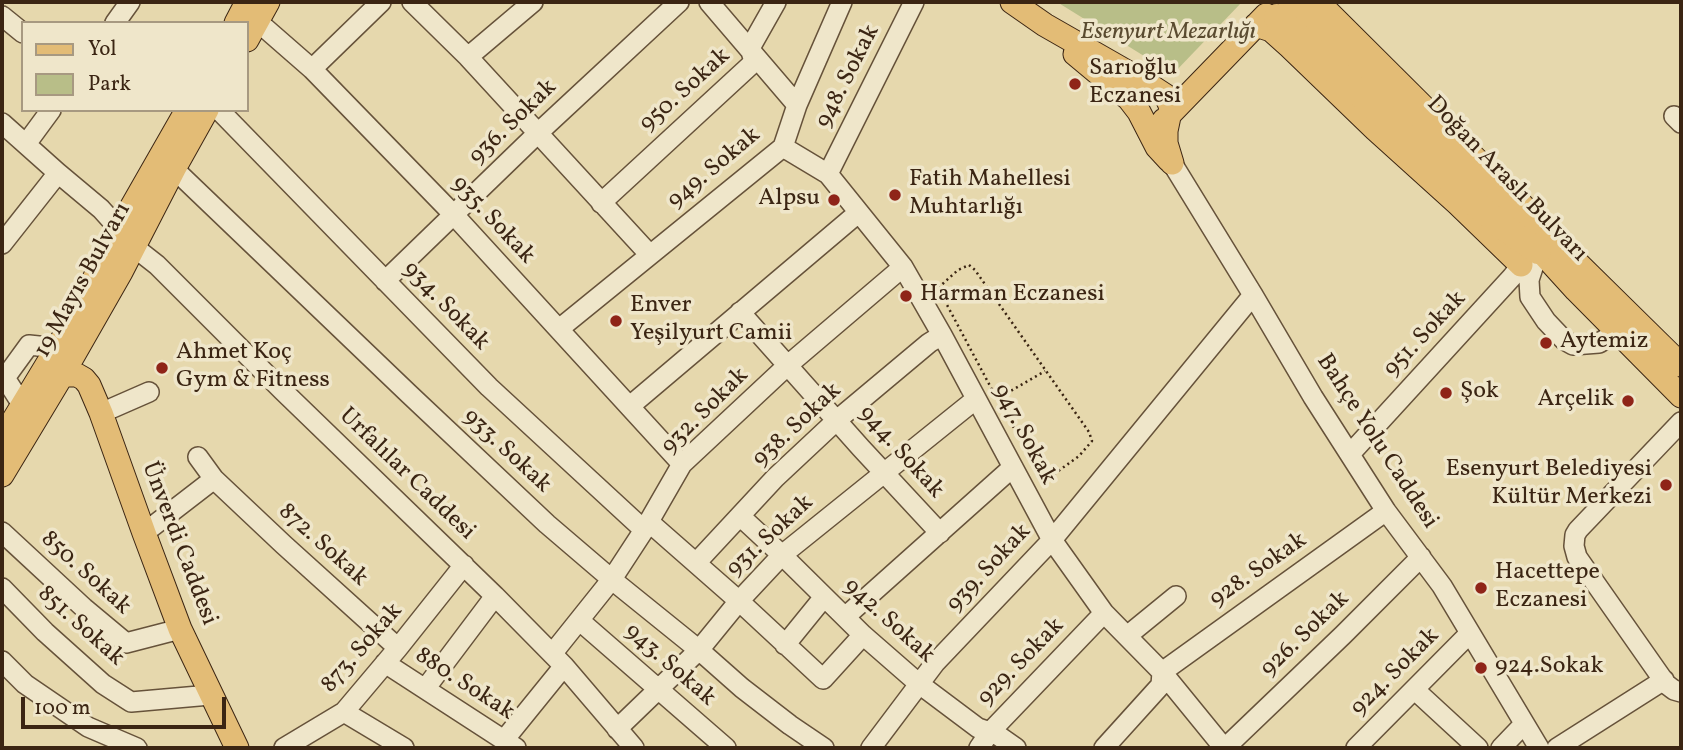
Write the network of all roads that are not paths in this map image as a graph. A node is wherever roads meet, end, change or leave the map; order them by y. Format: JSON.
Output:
{"nodes":[{"id":1,"x":381,"y":2,"type":"edge"},
{"id":2,"x":412,"y":2,"type":"edge"},
{"id":3,"x":533,"y":2,"type":"edge"},
{"id":4,"x":679,"y":2,"type":"edge"},
{"id":5,"x":709,"y":2,"type":"edge"},
{"id":6,"x":776,"y":2,"type":"edge"},
{"id":7,"x":842,"y":2,"type":"edge"},
{"id":8,"x":914,"y":2,"type":"edge"},
{"id":9,"x":1012,"y":2,"type":"edge"},
{"id":10,"x":1318,"y":2,"type":"edge"},
{"id":11,"x":126,"y":3,"type":"edge"},
{"id":12,"x":1273,"y":10,"type":"edge"},
{"id":13,"x":2,"y":16,"type":"edge"},
{"id":14,"x":251,"y":17,"type":"edge"},
{"id":15,"x":116,"y":21,"type":"edge"},
{"id":16,"x":1045,"y":25,"type":"junction"},
{"id":17,"x":21,"y":31,"type":"edge"},
{"id":18,"x":750,"y":48,"type":"junction"},
{"id":19,"x":468,"y":57,"type":"junction"},
{"id":20,"x":312,"y":69,"type":"junction"},
{"id":21,"x":1158,"y":92,"type":"junction"},
{"id":22,"x":797,"y":104,"type":"junction"},
{"id":23,"x":50,"y":112,"type":"edge"},
{"id":24,"x":186,"y":112,"type":"edge"},
{"id":25,"x":206,"y":112,"type":"edge"},
{"id":26,"x":221,"y":112,"type":"edge"},
{"id":27,"x":1171,"y":113,"type":"junction"},
{"id":28,"x":1141,"y":118,"type":"junction"},
{"id":29,"x":3,"y":127,"type":"edge"},
{"id":30,"x":538,"y":133,"type":"junction"},
{"id":31,"x":26,"y":144,"type":"junction"},
{"id":32,"x":783,"y":147,"type":"junction"},
{"id":33,"x":1172,"y":163,"type":"junction"},
{"id":34,"x":174,"y":169,"type":"junction"},
{"id":35,"x":58,"y":173,"type":"junction"},
{"id":36,"x":828,"y":174,"type":"junction"},
{"id":37,"x":601,"y":202,"type":"junction"},
{"id":38,"x":858,"y":213,"type":"junction"},
{"id":39,"x":454,"y":215,"type":"junction"},
{"id":40,"x":119,"y":229,"type":"junction"},
{"id":41,"x":2,"y":244,"type":"edge"},
{"id":42,"x":134,"y":247,"type":"junction"},
{"id":43,"x":650,"y":255,"type":"junction"},
{"id":44,"x":1530,"y":258,"type":"junction"},
{"id":45,"x":903,"y":267,"type":"junction"},
{"id":46,"x":385,"y":281,"type":"junction"},
{"id":47,"x":1253,"y":295,"type":"junction"},
{"id":48,"x":740,"y":312,"type":"junction"},
{"id":49,"x":559,"y":329,"type":"junction"},
{"id":50,"x":1617,"y":332,"type":"junction"},
{"id":51,"x":942,"y":335,"type":"junction"},
{"id":52,"x":788,"y":365,"type":"junction"},
{"id":53,"x":1681,"y":365,"type":"edge"},
{"id":54,"x":61,"y":377,"type":"junction"},
{"id":55,"x":149,"y":392,"type":"dead end"},
{"id":56,"x":1681,"y":396,"type":"edge"},
{"id":57,"x":976,"y":399,"type":"junction"},
{"id":58,"x":630,"y":407,"type":"junction"},
{"id":59,"x":101,"y":413,"type":"junction"},
{"id":60,"x":837,"y":421,"type":"junction"},
{"id":61,"x":1681,"y":422,"type":"edge"},
{"id":62,"x":3,"y":435,"type":"edge"},
{"id":63,"x":1350,"y":454,"type":"junction"},
{"id":64,"x":198,"y":457,"type":"dead end"},
{"id":65,"x":682,"y":464,"type":"junction"},
{"id":66,"x":1013,"y":467,"type":"junction"},
{"id":67,"x":884,"y":472,"type":"junction"},
{"id":68,"x":2,"y":475,"type":"edge"},
{"id":69,"x":214,"y":479,"type":"junction"},
{"id":70,"x":1386,"y":510,"type":"junction"},
{"id":71,"x":740,"y":516,"type":"junction"},
{"id":72,"x":647,"y":526,"type":"junction"},
{"id":73,"x":2,"y":532,"type":"edge"},
{"id":74,"x":144,"y":533,"type":"junction"},
{"id":75,"x":940,"y":533,"type":"junction"},
{"id":76,"x":1052,"y":540,"type":"junction"},
{"id":77,"x":782,"y":555,"type":"junction"},
{"id":78,"x":1421,"y":557,"type":"junction"},
{"id":79,"x":696,"y":564,"type":"junction"},
{"id":80,"x":464,"y":565,"type":"junction"},
{"id":81,"x":612,"y":579,"type":"junction"},
{"id":82,"x":2,"y":588,"type":"edge"},
{"id":83,"x":495,"y":596,"type":"junction"},
{"id":84,"x":1176,"y":596,"type":"dead end"},
{"id":85,"x":824,"y":597,"type":"junction"},
{"id":86,"x":738,"y":601,"type":"junction"},
{"id":87,"x":1104,"y":613,"type":"junction"},
{"id":88,"x":845,"y":617,"type":"junction"},
{"id":89,"x":580,"y":621,"type":"junction"},
{"id":90,"x":180,"y":629,"type":"junction"},
{"id":91,"x":1470,"y":633,"type":"junction"},
{"id":92,"x":863,"y":635,"type":"junction"},
{"id":93,"x":1126,"y":636,"type":"junction"},
{"id":94,"x":785,"y":645,"type":"junction"},
{"id":95,"x":699,"y":650,"type":"junction"},
{"id":96,"x":392,"y":656,"type":"junction"},
{"id":97,"x":558,"y":660,"type":"junction"},
{"id":98,"x":2,"y":661,"type":"edge"},
{"id":99,"x":1162,"y":672,"type":"junction"},
{"id":100,"x":1664,"y":680,"type":"junction"},
{"id":101,"x":918,"y":683,"type":"junction"},
{"id":102,"x":425,"y":689,"type":"junction"},
{"id":103,"x":658,"y":689,"type":"junction"},
{"id":104,"x":1415,"y":690,"type":"junction"},
{"id":105,"x":1681,"y":692,"type":"edge"},
{"id":106,"x":211,"y":695,"type":"junction"},
{"id":107,"x":344,"y":712,"type":"junction"},
{"id":108,"x":1524,"y":724,"type":"junction"},
{"id":109,"x":617,"y":729,"type":"junction"},
{"id":110,"x":984,"y":740,"type":"edge"},
{"id":111,"x":510,"y":744,"type":"edge"},
{"id":112,"x":290,"y":747,"type":"edge"},
{"id":113,"x":137,"y":748,"type":"edge"},
{"id":114,"x":237,"y":748,"type":"edge"},
{"id":115,"x":404,"y":748,"type":"edge"},
{"id":116,"x":634,"y":748,"type":"edge"},
{"id":117,"x":726,"y":748,"type":"edge"},
{"id":118,"x":824,"y":748,"type":"edge"},
{"id":119,"x":872,"y":748,"type":"edge"},
{"id":120,"x":1016,"y":748,"type":"edge"},
{"id":121,"x":1104,"y":748,"type":"edge"},
{"id":122,"x":1224,"y":748,"type":"edge"},
{"id":123,"x":1356,"y":748,"type":"edge"},
{"id":124,"x":1478,"y":748,"type":"edge"},
{"id":125,"x":1501,"y":748,"type":"edge"},
{"id":126,"x":1539,"y":748,"type":"edge"},
{"id":127,"x":1557,"y":748,"type":"edge"}],
"edges":[{"from":1,"to":20,"type":"street"},
{"from":2,"to":19,"type":"street"},
{"from":3,"to":19,"type":"street"},
{"from":4,"to":30,"type":"street","name":"936. Sokak"},
{"from":5,"to":18,"type":"street"},
{"from":6,"to":18,"type":"street","name":"950. Sokak"},
{"from":7,"to":22,"type":"street","name":"949. Sokak"},
{"from":8,"to":36,"type":"street","name":"948. Sokak"},
{"from":9,"to":16,"type":"main road","name":"Bahçe Yolu Caddesi"},
{"from":10,"to":53,"type":"main road","name":"Doğan Araslı Bulvarı"},
{"from":11,"to":15,"type":"street"},
{"from":12,"to":21,"type":"main road"},
{"from":12,"to":27,"type":"main road"},
{"from":12,"to":44,"type":"highway"},
{"from":13,"to":17,"type":"street"},
{"from":14,"to":20,"type":"street","name":"935. Sokak"},
{"from":16,"to":21,"type":"main road","name":"Bahçe Yolu Caddesi"},
{"from":16,"to":28,"type":"main road","name":"Bahçe Yolu Caddesi"},
{"from":18,"to":22,"type":"street"},
{"from":18,"to":37,"type":"street","name":"950. Sokak"},
{"from":19,"to":30,"type":"street"},
{"from":20,"to":39,"type":"street","name":"935. Sokak"},
{"from":21,"to":27,"type":"main road","name":"Bahçe Yolu Caddesi"},
{"from":21,"to":28,"type":"main road"},
{"from":22,"to":32,"type":"street","name":"949. Sokak"},
{"from":23,"to":31,"type":"street"},
{"from":24,"to":40,"type":"main road","name":"19 Mayıs Bulvarı"},
{"from":25,"to":34,"type":"main road","name":"19 Mayıs Bulvarı"},
{"from":26,"to":46,"type":"street","name":"934. Sokak"},
{"from":27,"to":28,"type":"main road"},
{"from":27,"to":33,"type":"main road","name":"Bahçe Yolu Caddesi"},
{"from":28,"to":33,"type":"main road","name":"Bahçe Yolu Caddesi"},
{"from":29,"to":31,"type":"street"},
{"from":30,"to":37,"type":"street"},
{"from":30,"to":39,"type":"street","name":"936. Sokak"},
{"from":31,"to":35,"type":"street"},
{"from":32,"to":36,"type":"street","name":"947. Sokak"},
{"from":32,"to":43,"type":"street","name":"949. Sokak"},
{"from":33,"to":47,"type":"street","name":"Bahçe Yolu Caddesi"},
{"from":34,"to":42,"type":"main road","name":"19 Mayıs Bulvarı"},
{"from":34,"to":81,"type":"street","name":"933. Sokak"},
{"from":35,"to":40,"type":"street"},
{"from":35,"to":41,"type":"street"},
{"from":36,"to":38,"type":"street","name":"947. Sokak"},
{"from":37,"to":43,"type":"street"},
{"from":38,"to":45,"type":"street","name":"947. Sokak"},
{"from":38,"to":48,"type":"street"},
{"from":39,"to":46,"type":"street","name":"936. Sokak"},
{"from":39,"to":49,"type":"street","name":"935. Sokak"},
{"from":40,"to":42,"type":"main road"},
{"from":40,"to":62,"type":"main road","name":"19 Mayıs Bulvarı"},
{"from":42,"to":54,"type":"main road","name":"19 Mayıs Bulvarı"},
{"from":42,"to":80,"type":"street","name":"Urfalılar Caddesi"},
{"from":43,"to":49,"type":"street","name":"949. Sokak"},
{"from":44,"to":50,"type":"main road","name":"Doğan Araslı Bulvarı"},
{"from":44,"to":50,"type":"street"},
{"from":44,"to":63,"type":"street","name":"951. Sokak"},
{"from":45,"to":51,"type":"street","name":"947. Sokak"},
{"from":45,"to":52,"type":"street","name":"932. Sokak"},
{"from":46,"to":72,"type":"street","name":"934. Sokak"},
{"from":47,"to":63,"type":"street","name":"Bahçe Yolu Caddesi"},
{"from":47,"to":76,"type":"street","name":"939. Sokak"},
{"from":48,"to":52,"type":"street","name":"944. Sokak"},
{"from":48,"to":58,"type":"street"},
{"from":49,"to":58,"type":"street","name":"935. Sokak"},
{"from":50,"to":56,"type":"main road","name":"Doğan Araslı Bulvarı"},
{"from":51,"to":57,"type":"street","name":"947. Sokak"},
{"from":51,"to":60,"type":"street","name":"938. Sokak"},
{"from":52,"to":60,"type":"street","name":"944. Sokak"},
{"from":52,"to":65,"type":"street","name":"932. Sokak"},
{"from":54,"to":59,"type":"main road","name":"Ünverdi Caddesi"},
{"from":54,"to":68,"type":"main road","name":"19 Mayıs Bulvarı"},
{"from":55,"to":59,"type":"street"},
{"from":57,"to":66,"type":"street","name":"947. Sokak"},
{"from":57,"to":67,"type":"street","name":"931. Sokak"},
{"from":58,"to":65,"type":"street","name":"935. Sokak"},
{"from":59,"to":74,"type":"main road","name":"Ünverdi Caddesi"},
{"from":60,"to":67,"type":"street","name":"944. Sokak"},
{"from":60,"to":71,"type":"street","name":"938. Sokak"},
{"from":61,"to":100,"type":"street"},
{"from":63,"to":70,"type":"street","name":"Bahçe Yolu Caddesi"},
{"from":64,"to":69,"type":"street","name":"872. Sokak"},
{"from":65,"to":72,"type":"street","name":"932. Sokak"},
{"from":66,"to":75,"type":"street"},
{"from":66,"to":76,"type":"street","name":"947. Sokak"},
{"from":67,"to":75,"type":"street","name":"944. Sokak"},
{"from":67,"to":77,"type":"street","name":"931. Sokak"},
{"from":69,"to":74,"type":"street"},
{"from":69,"to":96,"type":"street","name":"872. Sokak"},
{"from":70,"to":78,"type":"street","name":"Bahçe Yolu Caddesi"},
{"from":70,"to":99,"type":"street","name":"928. Sokak"},
{"from":71,"to":77,"type":"street","name":"942. Sokak"},
{"from":71,"to":79,"type":"street","name":"938. Sokak"},
{"from":72,"to":79,"type":"street","name":"934. Sokak"},
{"from":72,"to":81,"type":"street","name":"932. Sokak"},
{"from":73,"to":90,"type":"street","name":"850. Sokak"},
{"from":74,"to":90,"type":"main road","name":"Ünverdi Caddesi"},
{"from":75,"to":88,"type":"street"},
{"from":76,"to":87,"type":"street","name":"947. Sokak"},
{"from":76,"to":101,"type":"street","name":"939. Sokak"},
{"from":77,"to":85,"type":"street","name":"942. Sokak"},
{"from":77,"to":86,"type":"street","name":"931. Sokak"},
{"from":78,"to":91,"type":"street","name":"Bahçe Yolu Caddesi"},
{"from":78,"to":122,"type":"street","name":"926. Sokak"},
{"from":79,"to":86,"type":"street","name":"934. Sokak"},
{"from":80,"to":83,"type":"street","name":"Urfalılar Caddesi"},
{"from":80,"to":96,"type":"street","name":"873. Sokak"},
{"from":81,"to":89,"type":"street","name":"932. Sokak"},
{"from":81,"to":95,"type":"street","name":"933. Sokak"},
{"from":82,"to":106,"type":"street","name":"851. Sokak"},
{"from":83,"to":97,"type":"street","name":"Urfalılar Caddesi"},
{"from":83,"to":102,"type":"street"},
{"from":84,"to":93,"type":"street"},
{"from":85,"to":88,"type":"street","name":"942. Sokak"},
{"from":85,"to":94,"type":"street"},
{"from":86,"to":94,"type":"street","name":"934. Sokak"},
{"from":86,"to":95,"type":"street","name":"931. Sokak"},
{"from":87,"to":93,"type":"street","name":"947. Sokak"},
{"from":87,"to":110,"type":"street","name":"929. Sokak"},
{"from":88,"to":92,"type":"street","name":"942. Sokak"},
{"from":89,"to":97,"type":"street","name":"932. Sokak"},
{"from":89,"to":103,"type":"street","name":"943. Sokak"},
{"from":90,"to":106,"type":"main road","name":"Ünverdi Caddesi"},
{"from":91,"to":104,"type":"street","name":"924. Sokak"},
{"from":91,"to":108,"type":"street","name":"Bahçe Yolu Caddesi"},
{"from":92,"to":94,"type":"street","name":"934. Sokak"},
{"from":92,"to":101,"type":"street","name":"942. Sokak"},
{"from":93,"to":99,"type":"street","name":"947. Sokak"},
{"from":95,"to":103,"type":"street","name":"931. Sokak"},
{"from":95,"to":118,"type":"street","name":"933. Sokak"},
{"from":96,"to":102,"type":"street","name":"880. Sokak"},
{"from":96,"to":107,"type":"street","name":"873. Sokak"},
{"from":97,"to":109,"type":"street","name":"Urfalılar Caddesi"},
{"from":97,"to":111,"type":"street","name":"932. Sokak"},
{"from":98,"to":113,"type":"street"},
{"from":99,"to":121,"type":"street"},
{"from":99,"to":122,"type":"street","name":"947. Sokak"},
{"from":100,"to":105,"type":"street"},
{"from":100,"to":127,"type":"street"},
{"from":101,"to":110,"type":"street","name":"942. Sokak"},
{"from":101,"to":119,"type":"street","name":"939. Sokak"},
{"from":102,"to":111,"type":"street","name":"880. Sokak"},
{"from":103,"to":109,"type":"street","name":"931. Sokak"},
{"from":103,"to":117,"type":"street","name":"943. Sokak"},
{"from":104,"to":123,"type":"street","name":"924. Sokak"},
{"from":104,"to":124,"type":"street"},
{"from":106,"to":114,"type":"main road","name":"Ünverdi Caddesi"},
{"from":107,"to":112,"type":"street","name":"873. Sokak"},
{"from":107,"to":115,"type":"street"},
{"from":108,"to":125,"type":"street"},
{"from":108,"to":126,"type":"street","name":"Bahçe Yolu Caddesi"},
{"from":109,"to":116,"type":"street","name":"Urfalılar Caddesi"},
{"from":110,"to":120,"type":"street","name":"942. Sokak"}]}
